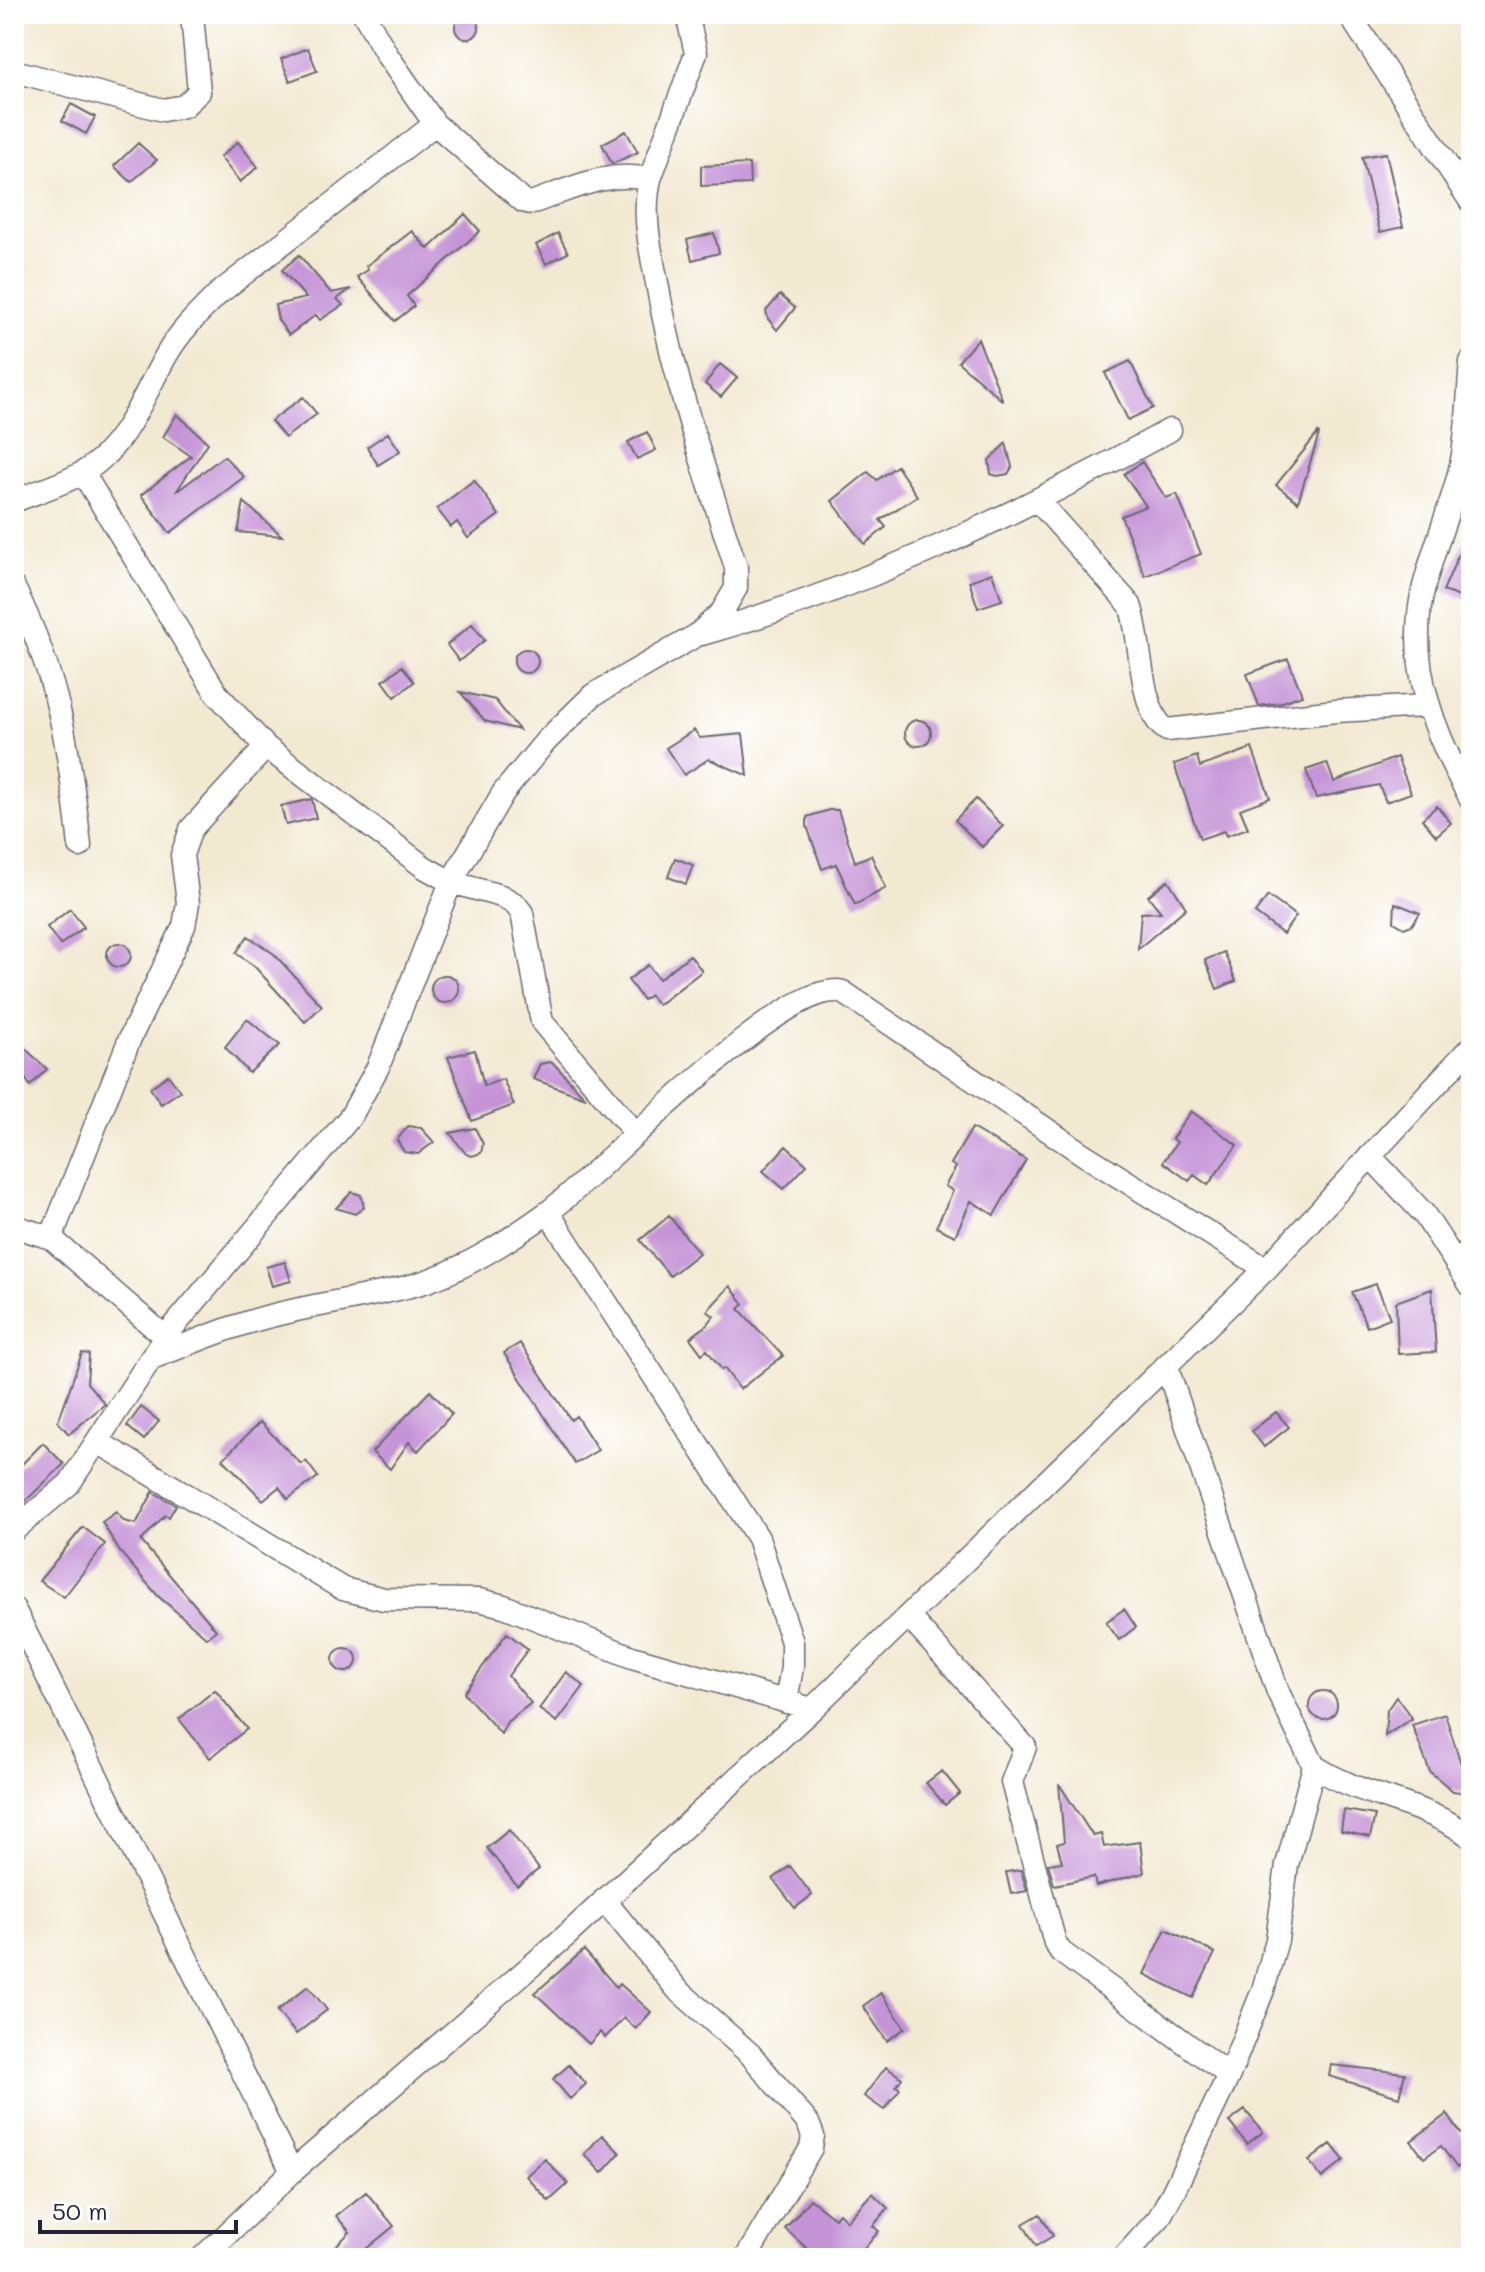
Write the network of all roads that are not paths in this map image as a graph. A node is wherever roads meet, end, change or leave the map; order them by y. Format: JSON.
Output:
{"nodes":[{"id":1,"x":192,"y":14,"type":"edge"},
{"id":2,"x":364,"y":14,"type":"edge"},
{"id":3,"x":687,"y":14,"type":"edge"},
{"id":4,"x":1349,"y":14,"type":"edge"},
{"id":5,"x":14,"y":71,"type":"edge"},
{"id":6,"x":435,"y":124,"type":"junction"},
{"id":7,"x":650,"y":179,"type":"junction"},
{"id":8,"x":1471,"y":202,"type":"edge"},
{"id":9,"x":1471,"y":362,"type":"edge"},
{"id":10,"x":1170,"y":430,"type":"dead end"},
{"id":11,"x":83,"y":473,"type":"junction"},
{"id":12,"x":14,"y":501,"type":"edge"},
{"id":13,"x":1039,"y":502,"type":"junction"},
{"id":14,"x":14,"y":588,"type":"edge"},
{"id":15,"x":697,"y":635,"type":"junction"},
{"id":16,"x":1427,"y":706,"type":"junction"},
{"id":17,"x":266,"y":747,"type":"junction"},
{"id":18,"x":1471,"y":799,"type":"edge"},
{"id":19,"x":80,"y":846,"type":"dead end"},
{"id":20,"x":451,"y":882,"type":"junction"},
{"id":21,"x":1471,"y":1047,"type":"edge"},
{"id":22,"x":636,"y":1134,"type":"junction"},
{"id":23,"x":1370,"y":1156,"type":"junction"},
{"id":24,"x":548,"y":1212,"type":"junction"},
{"id":25,"x":14,"y":1226,"type":"edge"},
{"id":26,"x":51,"y":1238,"type":"junction"},
{"id":27,"x":1266,"y":1269,"type":"junction"},
{"id":28,"x":1471,"y":1286,"type":"edge"},
{"id":29,"x":165,"y":1337,"type":"junction"},
{"id":30,"x":152,"y":1358,"type":"junction"},
{"id":31,"x":1167,"y":1368,"type":"junction"},
{"id":32,"x":98,"y":1442,"type":"junction"},
{"id":33,"x":14,"y":1530,"type":"edge"},
{"id":34,"x":14,"y":1609,"type":"edge"},
{"id":35,"x":908,"y":1616,"type":"junction"},
{"id":36,"x":786,"y":1702,"type":"junction"},
{"id":37,"x":812,"y":1709,"type":"junction"},
{"id":38,"x":1314,"y":1766,"type":"junction"},
{"id":39,"x":1471,"y":1837,"type":"edge"},
{"id":40,"x":604,"y":1900,"type":"junction"},
{"id":41,"x":1229,"y":2075,"type":"junction"},
{"id":42,"x":292,"y":2172,"type":"junction"},
{"id":43,"x":202,"y":2258,"type":"edge"},
{"id":44,"x":746,"y":2258,"type":"edge"},
{"id":45,"x":1123,"y":2258,"type":"edge"}],
"edges":[{"from":1,"to":5,"type":"street"},
{"from":2,"to":6,"type":"street"},
{"from":3,"to":7,"type":"street"},
{"from":4,"to":8,"type":"street"},
{"from":6,"to":7,"type":"street"},
{"from":6,"to":11,"type":"street"},
{"from":7,"to":15,"type":"street"},
{"from":9,"to":16,"type":"street"},
{"from":10,"to":13,"type":"street"},
{"from":11,"to":12,"type":"street"},
{"from":11,"to":17,"type":"street"},
{"from":13,"to":15,"type":"street"},
{"from":13,"to":16,"type":"street"},
{"from":14,"to":19,"type":"street"},
{"from":15,"to":20,"type":"street"},
{"from":16,"to":18,"type":"street"},
{"from":17,"to":20,"type":"street"},
{"from":17,"to":26,"type":"street"},
{"from":20,"to":22,"type":"street"},
{"from":20,"to":29,"type":"street"},
{"from":21,"to":23,"type":"street"},
{"from":22,"to":24,"type":"street"},
{"from":22,"to":27,"type":"street"},
{"from":23,"to":27,"type":"street"},
{"from":23,"to":28,"type":"street"},
{"from":24,"to":30,"type":"street"},
{"from":24,"to":36,"type":"street"},
{"from":25,"to":26,"type":"street"},
{"from":26,"to":29,"type":"street"},
{"from":27,"to":31,"type":"street"},
{"from":29,"to":30,"type":"street"},
{"from":30,"to":32,"type":"street"},
{"from":31,"to":35,"type":"street"},
{"from":31,"to":38,"type":"street"},
{"from":32,"to":33,"type":"street"},
{"from":32,"to":36,"type":"street"},
{"from":34,"to":42,"type":"street"},
{"from":35,"to":37,"type":"street"},
{"from":35,"to":41,"type":"street"},
{"from":36,"to":37,"type":"street"},
{"from":37,"to":40,"type":"street"},
{"from":38,"to":39,"type":"street"},
{"from":38,"to":41,"type":"street"},
{"from":40,"to":42,"type":"street"},
{"from":40,"to":44,"type":"street"},
{"from":41,"to":45,"type":"street"},
{"from":42,"to":43,"type":"street"}]}
